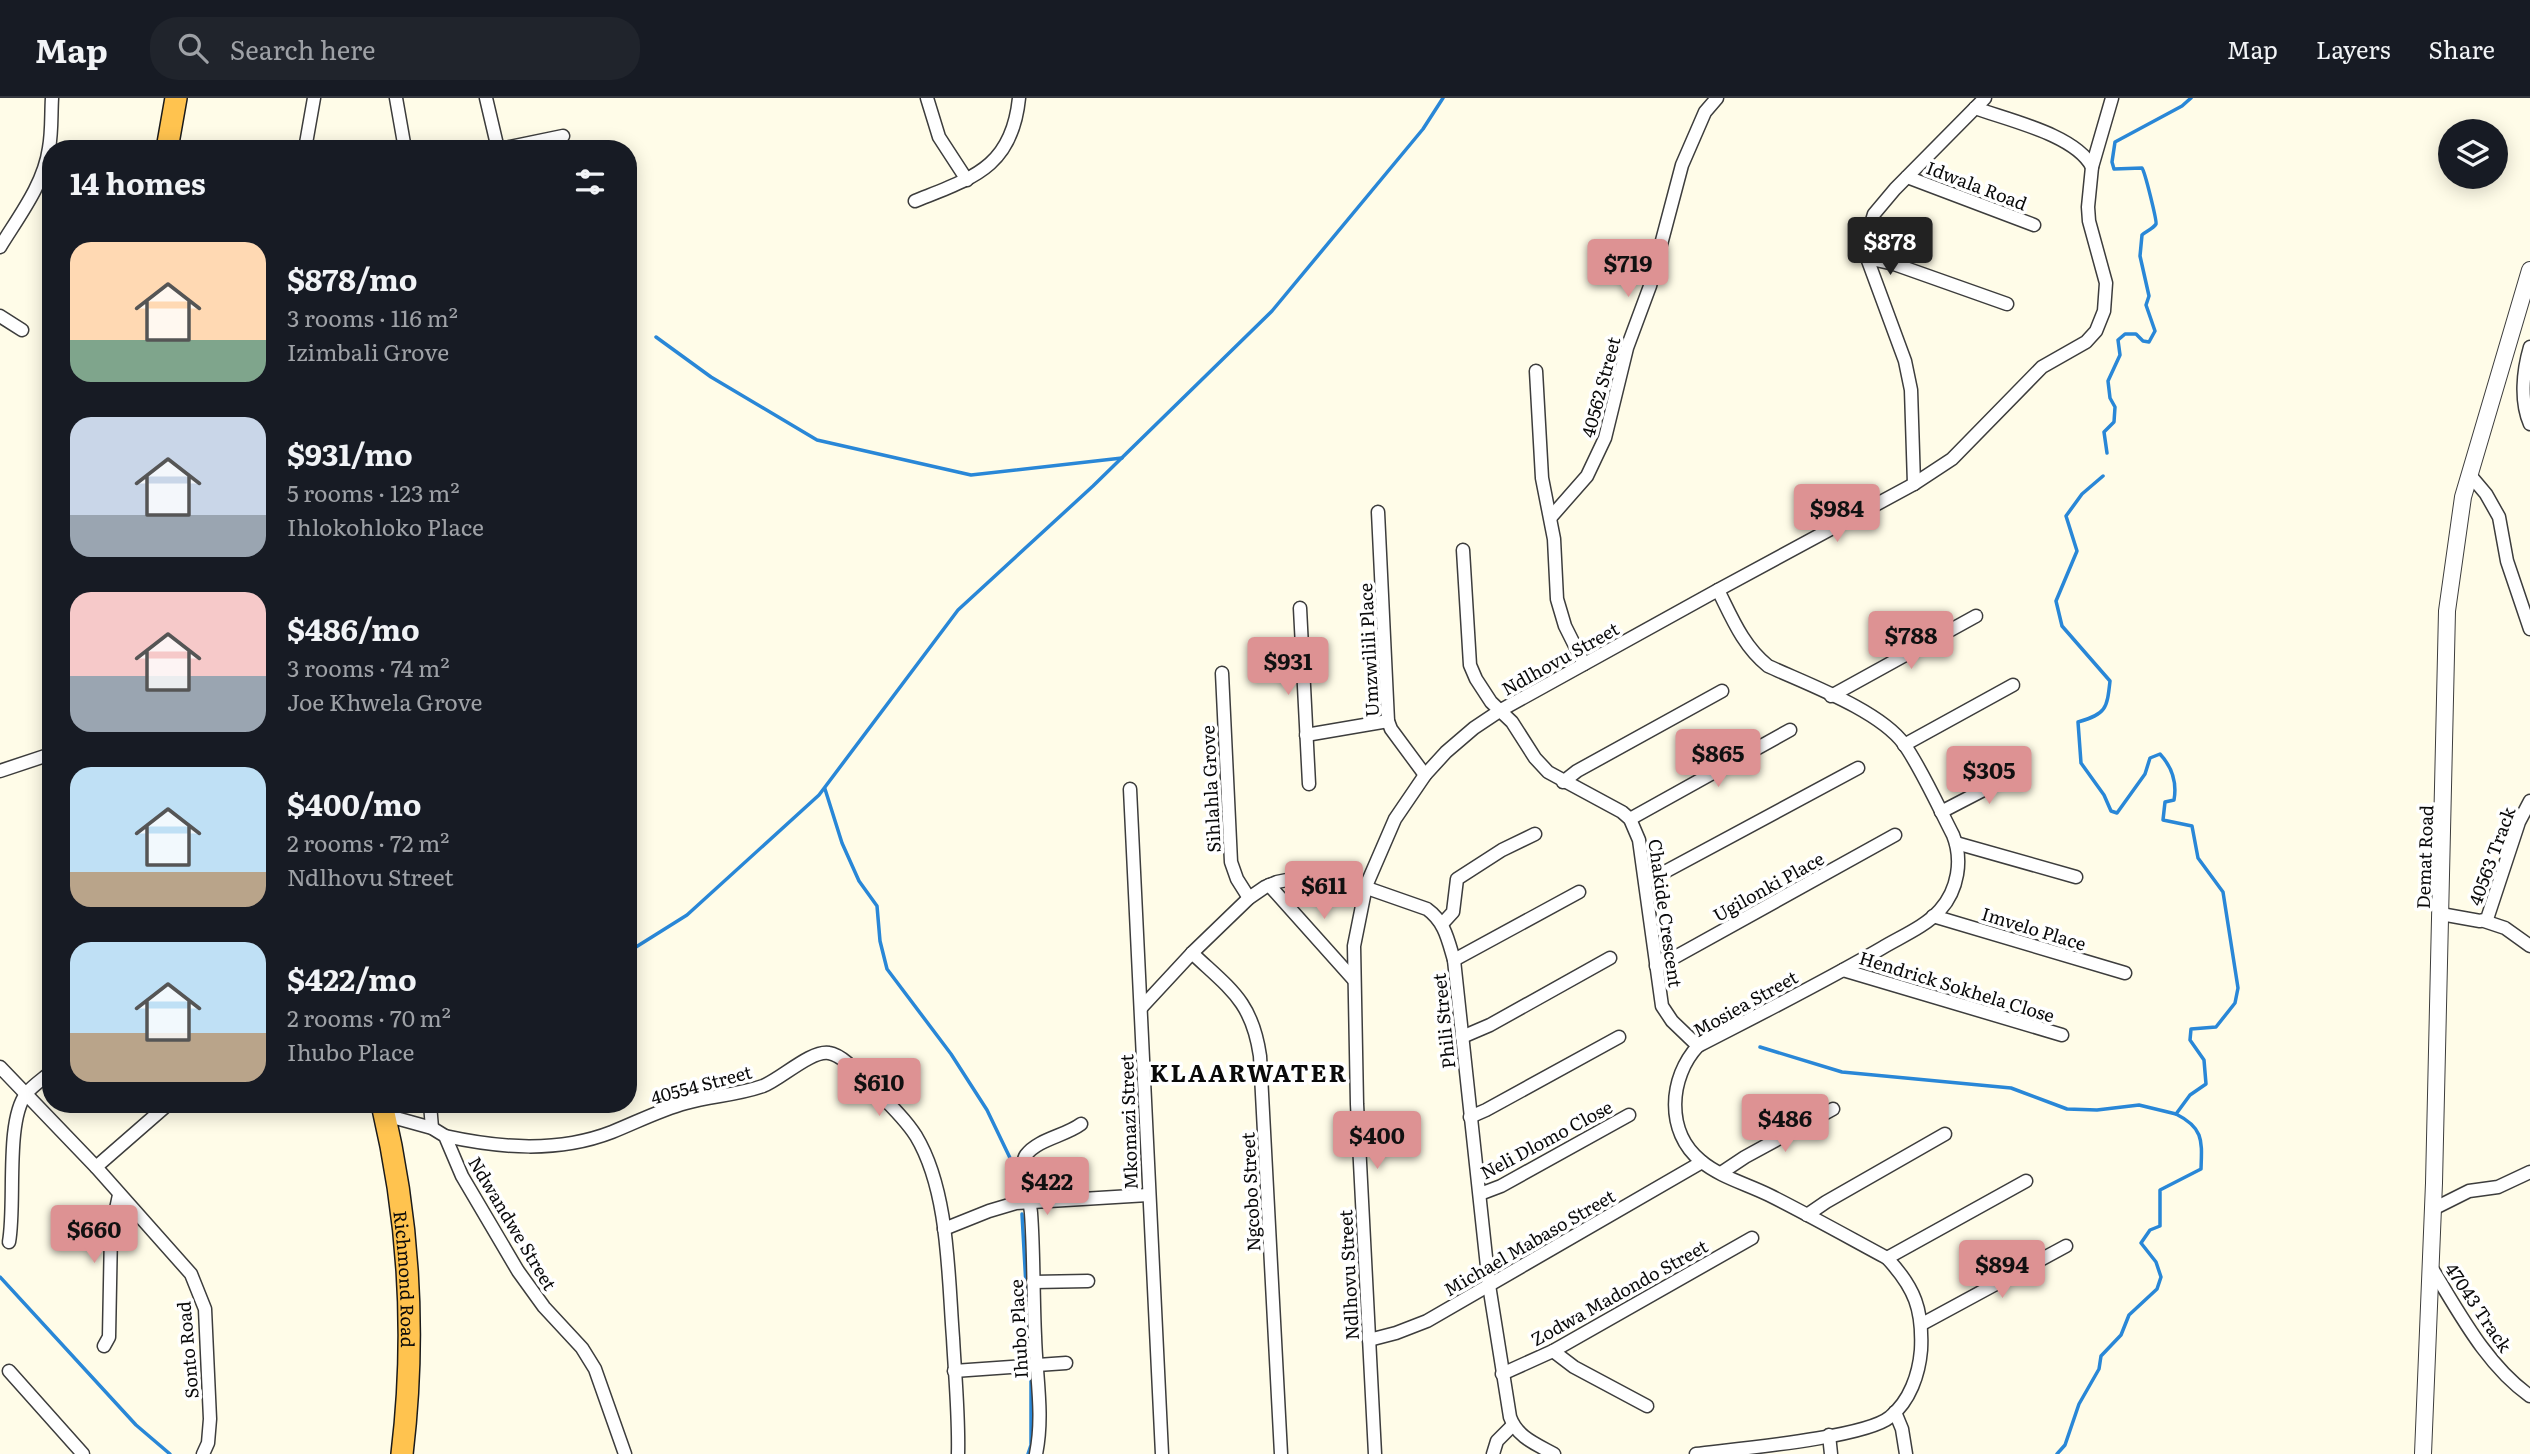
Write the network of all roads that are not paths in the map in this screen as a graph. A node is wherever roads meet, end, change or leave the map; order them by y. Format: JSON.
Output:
{"nodes":[{"id":1,"x":52,"y":98,"type":"edge"},
{"id":2,"x":176,"y":98,"type":"edge"},
{"id":3,"x":314,"y":98,"type":"edge"},
{"id":4,"x":396,"y":98,"type":"edge"},
{"id":5,"x":486,"y":98,"type":"edge"},
{"id":6,"x":927,"y":98,"type":"edge"},
{"id":7,"x":1019,"y":98,"type":"edge"},
{"id":8,"x":1717,"y":98,"type":"edge"},
{"id":9,"x":1985,"y":98,"type":"edge"},
{"id":10,"x":2112,"y":98,"type":"edge"},
{"id":11,"x":1975,"y":108,"type":"junction"},
{"id":12,"x":563,"y":136,"type":"dead end"},
{"id":13,"x":49,"y":140,"type":"edge"},
{"id":14,"x":169,"y":140,"type":"edge"},
{"id":15,"x":307,"y":140,"type":"edge"},
{"id":16,"x":403,"y":140,"type":"edge"},
{"id":17,"x":497,"y":140,"type":"edge"},
{"id":18,"x":543,"y":140,"type":"edge"},
{"id":19,"x":2092,"y":167,"type":"junction"},
{"id":20,"x":42,"y":173,"type":"edge"},
{"id":21,"x":1908,"y":177,"type":"junction"},
{"id":22,"x":967,"y":180,"type":"junction"},
{"id":23,"x":915,"y":201,"type":"dead end"},
{"id":24,"x":2034,"y":225,"type":"dead end"},
{"id":25,"x":0,"y":247,"type":"edge"},
{"id":26,"x":1867,"y":258,"type":"junction"},
{"id":27,"x":2530,"y":270,"type":"edge"},
{"id":28,"x":2524,"y":289,"type":"junction"},
{"id":29,"x":2007,"y":304,"type":"dead end"},
{"id":30,"x":2530,"y":305,"type":"edge"},
{"id":31,"x":0,"y":316,"type":"edge"},
{"id":32,"x":22,"y":330,"type":"dead end"},
{"id":33,"x":2530,"y":347,"type":"edge"},
{"id":34,"x":1536,"y":371,"type":"dead end"},
{"id":35,"x":2530,"y":424,"type":"edge"},
{"id":36,"x":2470,"y":475,"type":"junction"},
{"id":37,"x":1914,"y":484,"type":"junction"},
{"id":38,"x":1378,"y":512,"type":"dead end"},
{"id":39,"x":1551,"y":517,"type":"junction"},
{"id":40,"x":1463,"y":550,"type":"dead end"},
{"id":41,"x":1718,"y":590,"type":"junction"},
{"id":42,"x":1300,"y":608,"type":"dead end"},
{"id":43,"x":1976,"y":616,"type":"dead end"},
{"id":44,"x":2530,"y":629,"type":"edge"},
{"id":45,"x":1584,"y":664,"type":"junction"},
{"id":46,"x":1222,"y":673,"type":"dead end"},
{"id":47,"x":2013,"y":685,"type":"dead end"},
{"id":48,"x":1722,"y":691,"type":"dead end"},
{"id":49,"x":1831,"y":696,"type":"junction"},
{"id":50,"x":1502,"y":710,"type":"junction"},
{"id":51,"x":1388,"y":721,"type":"junction"},
{"id":52,"x":1790,"y":730,"type":"dead end"},
{"id":53,"x":1306,"y":735,"type":"junction"},
{"id":54,"x":1904,"y":745,"type":"junction"},
{"id":55,"x":42,"y":757,"type":"edge"},
{"id":56,"x":1858,"y":768,"type":"dead end"},
{"id":57,"x":2022,"y":770,"type":"dead end"},
{"id":58,"x":0,"y":771,"type":"edge"},
{"id":59,"x":1425,"y":775,"type":"junction"},
{"id":60,"x":1563,"y":782,"type":"junction"},
{"id":61,"x":1309,"y":785,"type":"dead end"},
{"id":62,"x":1130,"y":789,"type":"dead end"},
{"id":63,"x":2530,"y":801,"type":"edge"},
{"id":64,"x":1941,"y":812,"type":"junction"},
{"id":65,"x":1630,"y":819,"type":"junction"},
{"id":66,"x":1535,"y":834,"type":"dead end"},
{"id":67,"x":1895,"y":835,"type":"dead end"},
{"id":68,"x":1956,"y":843,"type":"junction"},
{"id":69,"x":2076,"y":877,"type":"dead end"},
{"id":70,"x":1646,"y":882,"type":"junction"},
{"id":71,"x":1269,"y":886,"type":"junction"},
{"id":72,"x":1366,"y":886,"type":"junction"},
{"id":73,"x":1580,"y":892,"type":"dead end"},
{"id":74,"x":1250,"y":898,"type":"junction"},
{"id":75,"x":2441,"y":914,"type":"junction"},
{"id":76,"x":1933,"y":916,"type":"junction"},
{"id":77,"x":2483,"y":921,"type":"junction"},
{"id":78,"x":1442,"y":924,"type":"junction"},
{"id":79,"x":2530,"y":946,"type":"edge"},
{"id":80,"x":1192,"y":953,"type":"junction"},
{"id":81,"x":1611,"y":958,"type":"dead end"},
{"id":82,"x":1454,"y":960,"type":"junction"},
{"id":83,"x":1656,"y":966,"type":"junction"},
{"id":84,"x":1843,"y":971,"type":"junction"},
{"id":85,"x":2125,"y":973,"type":"dead end"},
{"id":86,"x":1354,"y":980,"type":"junction"},
{"id":87,"x":1141,"y":1008,"type":"junction"},
{"id":88,"x":2062,"y":1035,"type":"dead end"},
{"id":89,"x":1462,"y":1037,"type":"junction"},
{"id":90,"x":1619,"y":1037,"type":"dead end"},
{"id":91,"x":1698,"y":1046,"type":"junction"},
{"id":92,"x":0,"y":1067,"type":"edge"},
{"id":93,"x":42,"y":1080,"type":"edge"},
{"id":94,"x":26,"y":1094,"type":"junction"},
{"id":95,"x":1833,"y":1109,"type":"dead end"},
{"id":96,"x":42,"y":1111,"type":"edge"},
{"id":97,"x":44,"y":1113,"type":"edge"},
{"id":98,"x":157,"y":1113,"type":"edge"},
{"id":99,"x":384,"y":1113,"type":"edge"},
{"id":100,"x":391,"y":1113,"type":"edge"},
{"id":101,"x":431,"y":1113,"type":"edge"},
{"id":102,"x":1629,"y":1115,"type":"dead end"},
{"id":103,"x":1469,"y":1117,"type":"junction"},
{"id":104,"x":1081,"y":1124,"type":"dead end"},
{"id":105,"x":432,"y":1128,"type":"junction"},
{"id":106,"x":1945,"y":1134,"type":"dead end"},
{"id":107,"x":445,"y":1136,"type":"junction"},
{"id":108,"x":1702,"y":1162,"type":"junction"},
{"id":109,"x":96,"y":1167,"type":"junction"},
{"id":110,"x":1721,"y":1172,"type":"junction"},
{"id":111,"x":2530,"y":1172,"type":"edge"},
{"id":112,"x":2026,"y":1181,"type":"dead end"},
{"id":113,"x":1480,"y":1194,"type":"junction"},
{"id":114,"x":119,"y":1195,"type":"junction"},
{"id":115,"x":1148,"y":1195,"type":"junction"},
{"id":116,"x":1030,"y":1202,"type":"junction"},
{"id":117,"x":2433,"y":1209,"type":"junction"},
{"id":118,"x":1807,"y":1215,"type":"junction"},
{"id":119,"x":944,"y":1229,"type":"junction"},
{"id":120,"x":1752,"y":1238,"type":"dead end"},
{"id":121,"x":9,"y":1242,"type":"dead end"},
{"id":122,"x":2066,"y":1246,"type":"dead end"},
{"id":123,"x":1888,"y":1258,"type":"junction"},
{"id":124,"x":2431,"y":1267,"type":"junction"},
{"id":125,"x":1088,"y":1281,"type":"dead end"},
{"id":126,"x":1033,"y":1282,"type":"junction"},
{"id":127,"x":1489,"y":1285,"type":"junction"},
{"id":128,"x":1922,"y":1324,"type":"junction"},
{"id":129,"x":1369,"y":1340,"type":"junction"},
{"id":130,"x":104,"y":1346,"type":"dead end"},
{"id":131,"x":1553,"y":1351,"type":"junction"},
{"id":132,"x":1066,"y":1363,"type":"dead end"},
{"id":133,"x":1037,"y":1365,"type":"junction"},
{"id":134,"x":9,"y":1371,"type":"dead end"},
{"id":135,"x":954,"y":1371,"type":"junction"},
{"id":136,"x":1502,"y":1374,"type":"junction"},
{"id":137,"x":2530,"y":1396,"type":"edge"},
{"id":138,"x":1647,"y":1406,"type":"dead end"},
{"id":139,"x":1895,"y":1412,"type":"junction"},
{"id":140,"x":1513,"y":1425,"type":"junction"},
{"id":141,"x":1829,"y":1435,"type":"junction"},
{"id":142,"x":1753,"y":1450,"type":"edge"},
{"id":143,"x":83,"y":1454,"type":"edge"},
{"id":144,"x":203,"y":1454,"type":"edge"},
{"id":145,"x":402,"y":1454,"type":"edge"},
{"id":146,"x":625,"y":1454,"type":"edge"},
{"id":147,"x":958,"y":1454,"type":"edge"},
{"id":148,"x":1036,"y":1454,"type":"edge"},
{"id":149,"x":1162,"y":1454,"type":"edge"},
{"id":150,"x":1281,"y":1454,"type":"edge"},
{"id":151,"x":1375,"y":1454,"type":"edge"},
{"id":152,"x":1493,"y":1454,"type":"edge"},
{"id":153,"x":1554,"y":1454,"type":"edge"},
{"id":154,"x":1696,"y":1454,"type":"edge"},
{"id":155,"x":1831,"y":1454,"type":"edge"},
{"id":156,"x":1906,"y":1454,"type":"edge"},
{"id":157,"x":2423,"y":1454,"type":"edge"}],
"edges":[{"from":1,"to":13,"type":"street"},
{"from":2,"to":14,"type":"highway"},
{"from":3,"to":15,"type":"street"},
{"from":4,"to":16,"type":"street"},
{"from":5,"to":17,"type":"street"},
{"from":6,"to":22,"type":"street"},
{"from":7,"to":22,"type":"street"},
{"from":8,"to":39,"type":"street","name":"40562 Street"},
{"from":9,"to":11,"type":"street"},
{"from":10,"to":19,"type":"street","name":"Ndlhovu Street"},
{"from":11,"to":19,"type":"street"},
{"from":11,"to":21,"type":"street"},
{"from":12,"to":18,"type":"street"},
{"from":19,"to":37,"type":"street","name":"Ndlhovu Street"},
{"from":20,"to":25,"type":"street"},
{"from":21,"to":24,"type":"street","name":"Idwala Road"},
{"from":21,"to":26,"type":"street"},
{"from":22,"to":23,"type":"street"},
{"from":26,"to":29,"type":"street"},
{"from":26,"to":37,"type":"street"},
{"from":27,"to":28,"type":"street","name":"Demat Road"},
{"from":28,"to":30,"type":"street"},
{"from":28,"to":36,"type":"street","name":"Demat Road"},
{"from":31,"to":32,"type":"street"},
{"from":33,"to":35,"type":"street"},
{"from":34,"to":39,"type":"street"},
{"from":36,"to":44,"type":"street"},
{"from":36,"to":75,"type":"street","name":"Demat Road"},
{"from":37,"to":41,"type":"street","name":"Ndlhovu Street"},
{"from":38,"to":51,"type":"street","name":"Umzwilili Place"},
{"from":39,"to":45,"type":"street"},
{"from":40,"to":50,"type":"street"},
{"from":41,"to":45,"type":"street","name":"Ndlhovu Street"},
{"from":41,"to":49,"type":"street","name":"Mosiea Street"},
{"from":42,"to":53,"type":"street"},
{"from":43,"to":49,"type":"street"},
{"from":45,"to":50,"type":"street","name":"Ndlhovu Street"},
{"from":46,"to":74,"type":"street","name":"Sihlahla Grove"},
{"from":47,"to":54,"type":"street"},
{"from":48,"to":60,"type":"street"},
{"from":49,"to":54,"type":"street","name":"Mosiea Street"},
{"from":50,"to":59,"type":"street","name":"Ndlhovu Street"},
{"from":50,"to":60,"type":"street"},
{"from":51,"to":53,"type":"street"},
{"from":51,"to":59,"type":"street","name":"Umzwilili Place"},
{"from":52,"to":65,"type":"street"},
{"from":53,"to":61,"type":"street"},
{"from":54,"to":64,"type":"street","name":"Mosiea Street"},
{"from":55,"to":58,"type":"street"},
{"from":56,"to":70,"type":"street"},
{"from":57,"to":64,"type":"street"},
{"from":59,"to":72,"type":"street","name":"Ndlhovu Street"},
{"from":60,"to":65,"type":"street"},
{"from":62,"to":87,"type":"street","name":"Mkomazi Street"},
{"from":63,"to":77,"type":"street","name":"40563 Track"},
{"from":64,"to":68,"type":"street","name":"Mosiea Street"},
{"from":65,"to":70,"type":"street","name":"Chakide Crescent"},
{"from":66,"to":78,"type":"street"},
{"from":67,"to":83,"type":"street","name":"Ugilonki Place"},
{"from":68,"to":69,"type":"street"},
{"from":68,"to":76,"type":"street","name":"Mosiea Street"},
{"from":70,"to":83,"type":"street","name":"Chakide Crescent"},
{"from":71,"to":72,"type":"street"},
{"from":71,"to":74,"type":"street"},
{"from":71,"to":86,"type":"street"},
{"from":72,"to":78,"type":"street"},
{"from":72,"to":86,"type":"street","name":"Ndlhovu Street"},
{"from":73,"to":82,"type":"street"},
{"from":74,"to":80,"type":"street"},
{"from":75,"to":77,"type":"street","name":"40563 Track"},
{"from":75,"to":117,"type":"street","name":"Demat Road"},
{"from":76,"to":84,"type":"street","name":"Mosiea Street"},
{"from":76,"to":85,"type":"street","name":"Imvelo Place"},
{"from":77,"to":79,"type":"street"},
{"from":78,"to":82,"type":"street","name":"Phili Street"},
{"from":80,"to":87,"type":"street"},
{"from":80,"to":150,"type":"street","name":"Ngcobo Street"},
{"from":81,"to":89,"type":"street"},
{"from":82,"to":89,"type":"street","name":"Phili Street"},
{"from":83,"to":91,"type":"street","name":"Chakide Crescent"},
{"from":84,"to":88,"type":"street","name":"Hendrick Sokhela Close"},
{"from":84,"to":91,"type":"street","name":"Mosiea Street"},
{"from":86,"to":129,"type":"street","name":"Ndlhovu Street"},
{"from":87,"to":115,"type":"street","name":"Mkomazi Street"},
{"from":89,"to":103,"type":"street","name":"Phili Street"},
{"from":90,"to":103,"type":"street"},
{"from":91,"to":108,"type":"street","name":"Mosiea Street"},
{"from":92,"to":94,"type":"street","name":"Sonto Road"},
{"from":93,"to":94,"type":"street"},
{"from":94,"to":96,"type":"street","name":"Sonto Road"},
{"from":94,"to":121,"type":"street"},
{"from":95,"to":110,"type":"street"},
{"from":97,"to":109,"type":"street","name":"Sonto Road"},
{"from":98,"to":109,"type":"street"},
{"from":99,"to":145,"type":"highway","name":"Richmond Road"},
{"from":100,"to":105,"type":"street"},
{"from":101,"to":105,"type":"street"},
{"from":102,"to":113,"type":"street","name":"Neli Dlomo Close"},
{"from":103,"to":113,"type":"street","name":"Phili Street"},
{"from":104,"to":116,"type":"street","name":"Ihubo Place"},
{"from":105,"to":107,"type":"street"},
{"from":106,"to":118,"type":"street"},
{"from":107,"to":119,"type":"street","name":"40554 Street"},
{"from":107,"to":146,"type":"street","name":"Ndwandwe Street"},
{"from":108,"to":110,"type":"street","name":"Mosiea Street"},
{"from":108,"to":127,"type":"street","name":"Michael Mabaso Street"},
{"from":109,"to":114,"type":"street","name":"Sonto Road"},
{"from":110,"to":118,"type":"street","name":"Mosiea Street"},
{"from":111,"to":117,"type":"street"},
{"from":112,"to":123,"type":"street"},
{"from":113,"to":127,"type":"street","name":"Phili Street"},
{"from":114,"to":130,"type":"street"},
{"from":114,"to":144,"type":"street","name":"Sonto Road"},
{"from":115,"to":116,"type":"street"},
{"from":115,"to":149,"type":"street","name":"Mkomazi Street"},
{"from":116,"to":119,"type":"street"},
{"from":116,"to":126,"type":"street","name":"Ihubo Place"},
{"from":117,"to":124,"type":"street","name":"Demat Road"},
{"from":118,"to":123,"type":"street","name":"Mosiea Street"},
{"from":119,"to":135,"type":"street"},
{"from":120,"to":131,"type":"street","name":"Zodwa Madondo Street"},
{"from":122,"to":128,"type":"street"},
{"from":123,"to":128,"type":"street","name":"Mosiea Street"},
{"from":124,"to":137,"type":"street","name":"47043 Track"},
{"from":124,"to":157,"type":"street","name":"Demat Road"},
{"from":125,"to":126,"type":"street"},
{"from":126,"to":133,"type":"street","name":"Ihubo Place"},
{"from":127,"to":129,"type":"street","name":"Michael Mabaso Street"},
{"from":127,"to":136,"type":"street","name":"Phili Street"},
{"from":128,"to":139,"type":"street","name":"Mosiea Street"},
{"from":129,"to":151,"type":"street","name":"Ndlhovu Street"},
{"from":131,"to":136,"type":"street","name":"Zodwa Madondo Street"},
{"from":131,"to":138,"type":"street"},
{"from":132,"to":133,"type":"street"},
{"from":133,"to":135,"type":"street"},
{"from":133,"to":148,"type":"street","name":"Ihubo Place"},
{"from":134,"to":143,"type":"street"},
{"from":135,"to":147,"type":"street"},
{"from":136,"to":140,"type":"street","name":"Phili Street"},
{"from":139,"to":141,"type":"street"},
{"from":139,"to":156,"type":"street"},
{"from":140,"to":152,"type":"street"},
{"from":140,"to":153,"type":"street"},
{"from":141,"to":142,"type":"street"},
{"from":141,"to":155,"type":"street"},
{"from":142,"to":154,"type":"street"}]}
